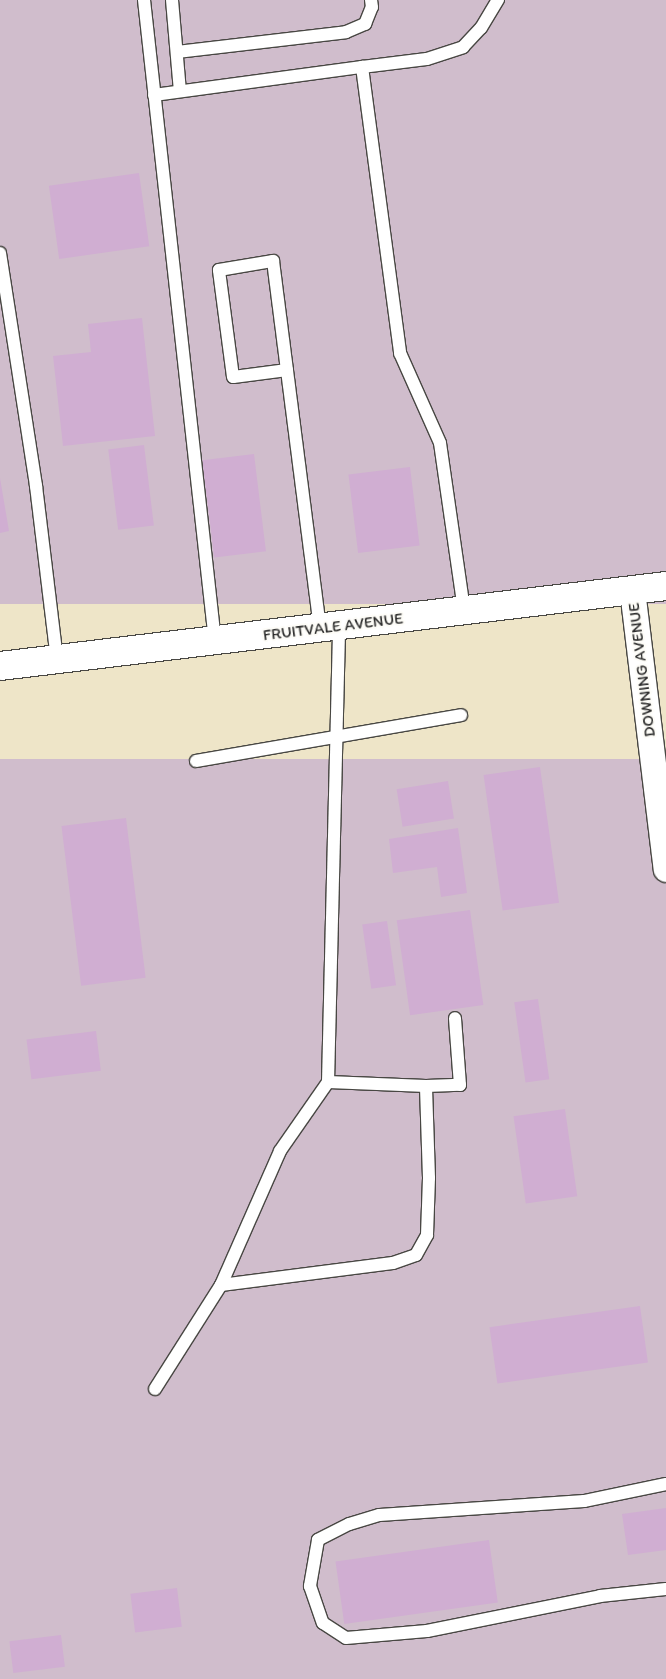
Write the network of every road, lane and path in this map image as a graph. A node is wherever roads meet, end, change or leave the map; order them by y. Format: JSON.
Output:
{"nodes":[{"id":1,"x":144,"y":0,"type":"edge"},
{"id":2,"x":172,"y":0,"type":"edge"},
{"id":3,"x":371,"y":0,"type":"edge"},
{"id":4,"x":498,"y":0,"type":"edge"},
{"id":5,"x":177,"y":52,"type":"junction"},
{"id":6,"x":362,"y":67,"type":"junction"},
{"id":7,"x":180,"y":91,"type":"junction"},
{"id":8,"x":154,"y":95,"type":"junction"},
{"id":9,"x":0,"y":253,"type":"edge"},
{"id":10,"x":287,"y":370,"type":"junction"},
{"id":11,"x":666,"y":586,"type":"edge"},
{"id":12,"x":632,"y":590,"type":"junction"},
{"id":13,"x":464,"y":610,"type":"junction"},
{"id":14,"x":330,"y":628,"type":"junction"},
{"id":15,"x":215,"y":641,"type":"junction"},
{"id":16,"x":57,"y":659,"type":"junction"},
{"id":17,"x":0,"y":666,"type":"edge"},
{"id":18,"x":461,"y":715,"type":"dead end"},
{"id":19,"x":338,"y":737,"type":"junction"},
{"id":20,"x":196,"y":761,"type":"dead end"},
{"id":21,"x":666,"y":869,"type":"edge"},
{"id":22,"x":455,"y":1018,"type":"dead end"},
{"id":23,"x":328,"y":1082,"type":"junction"},
{"id":24,"x":426,"y":1086,"type":"junction"},
{"id":25,"x":221,"y":1285,"type":"junction"},
{"id":26,"x":155,"y":1389,"type":"dead end"},
{"id":27,"x":666,"y":1484,"type":"edge"},
{"id":28,"x":666,"y":1589,"type":"edge"}],
"edges":[{"from":1,"to":8,"type":"lane"},
{"from":2,"to":5,"type":"lane"},
{"from":3,"to":5,"type":"lane"},
{"from":4,"to":6,"type":"lane"},
{"from":5,"to":7,"type":"lane"},
{"from":6,"to":7,"type":"lane"},
{"from":6,"to":13,"type":"lane"},
{"from":7,"to":8,"type":"lane"},
{"from":8,"to":15,"type":"lane"},
{"from":9,"to":16,"type":"lane"},
{"from":10,"to":10,"type":"lane"},
{"from":10,"to":14,"type":"lane"},
{"from":11,"to":12,"type":"main road","name":"FRUITVALE AVENUE"},
{"from":12,"to":13,"type":"main road","name":"FRUITVALE AVENUE"},
{"from":12,"to":21,"type":"street","name":"DOWNING AVENUE"},
{"from":13,"to":14,"type":"main road","name":"FRUITVALE AVENUE"},
{"from":14,"to":15,"type":"main road","name":"FRUITVALE AVENUE"},
{"from":14,"to":19,"type":"lane"},
{"from":15,"to":16,"type":"main road","name":"FRUITVALE AVENUE"},
{"from":16,"to":17,"type":"main road","name":"FRUITVALE AVENUE"},
{"from":18,"to":19,"type":"lane"},
{"from":19,"to":20,"type":"lane"},
{"from":19,"to":23,"type":"lane"},
{"from":22,"to":24,"type":"lane"},
{"from":23,"to":24,"type":"lane"},
{"from":23,"to":25,"type":"lane"},
{"from":24,"to":25,"type":"lane"},
{"from":25,"to":26,"type":"lane"},
{"from":27,"to":28,"type":"lane"}]}
